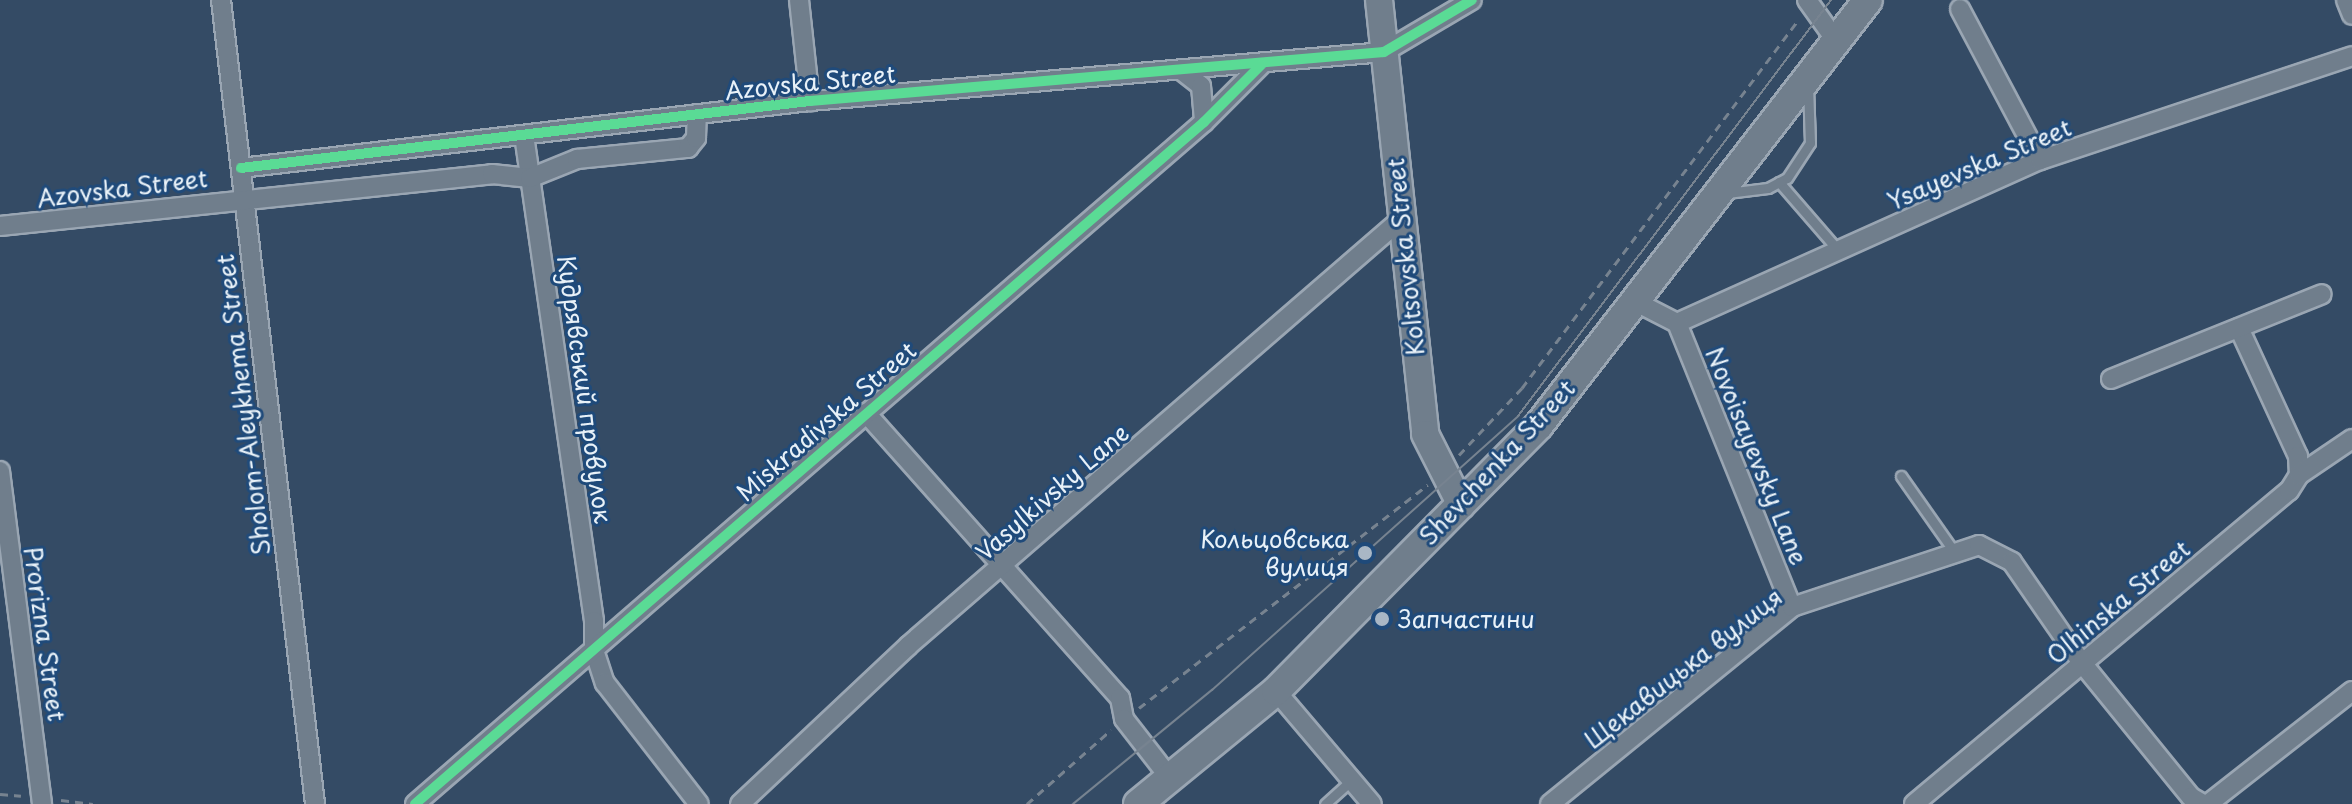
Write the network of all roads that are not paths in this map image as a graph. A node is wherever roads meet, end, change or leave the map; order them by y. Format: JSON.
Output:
{"nodes":[{"id":1,"x":221,"y":0,"type":"edge"},
{"id":2,"x":799,"y":0,"type":"edge"},
{"id":3,"x":1379,"y":0,"type":"edge"},
{"id":4,"x":1472,"y":0,"type":"edge"},
{"id":5,"x":1868,"y":0,"type":"edge"},
{"id":6,"x":2346,"y":0,"type":"edge"},
{"id":7,"x":1808,"y":2,"type":"edge"},
{"id":8,"x":1960,"y":9,"type":"dead end"},
{"id":9,"x":2352,"y":15,"type":"edge"},
{"id":10,"x":1837,"y":42,"type":"junction"},
{"id":11,"x":1384,"y":52,"type":"junction"},
{"id":12,"x":2352,"y":56,"type":"edge"},
{"id":13,"x":1261,"y":65,"type":"junction"},
{"id":14,"x":1182,"y":71,"type":"junction"},
{"id":15,"x":1807,"y":81,"type":"junction"},
{"id":16,"x":810,"y":101,"type":"junction"},
{"id":17,"x":697,"y":114,"type":"junction"},
{"id":18,"x":1204,"y":122,"type":"junction"},
{"id":19,"x":524,"y":135,"type":"junction"},
{"id":20,"x":2040,"y":160,"type":"junction"},
{"id":21,"x":241,"y":168,"type":"junction"},
{"id":22,"x":530,"y":178,"type":"junction"},
{"id":23,"x":1779,"y":182,"type":"junction"},
{"id":24,"x":1720,"y":194,"type":"junction"},
{"id":25,"x":243,"y":198,"type":"junction"},
{"id":26,"x":1399,"y":221,"type":"junction"},
{"id":27,"x":0,"y":226,"type":"edge"},
{"id":28,"x":1838,"y":250,"type":"junction"},
{"id":29,"x":2322,"y":294,"type":"dead end"},
{"id":30,"x":1636,"y":302,"type":"junction"},
{"id":31,"x":1677,"y":323,"type":"junction"},
{"id":32,"x":2239,"y":328,"type":"junction"},
{"id":33,"x":2111,"y":379,"type":"dead end"},
{"id":34,"x":866,"y":413,"type":"junction"},
{"id":35,"x":2352,"y":439,"type":"edge"},
{"id":36,"x":0,"y":471,"type":"edge"},
{"id":37,"x":2299,"y":475,"type":"junction"},
{"id":38,"x":1901,"y":476,"type":"dead end"},
{"id":39,"x":2,"y":503,"type":"edge"},
{"id":40,"x":1461,"y":505,"type":"junction"},
{"id":41,"x":1953,"y":550,"type":"junction"},
{"id":42,"x":1004,"y":566,"type":"junction"},
{"id":43,"x":1792,"y":607,"type":"junction"},
{"id":44,"x":594,"y":650,"type":"junction"},
{"id":45,"x":2082,"y":663,"type":"junction"},
{"id":46,"x":1276,"y":691,"type":"junction"},
{"id":47,"x":2352,"y":691,"type":"edge"},
{"id":48,"x":1170,"y":778,"type":"junction"},
{"id":49,"x":1352,"y":780,"type":"junction"},
{"id":50,"x":42,"y":804,"type":"edge"},
{"id":51,"x":315,"y":804,"type":"edge"},
{"id":52,"x":415,"y":804,"type":"edge"},
{"id":53,"x":699,"y":804,"type":"edge"},
{"id":54,"x":740,"y":804,"type":"edge"},
{"id":55,"x":1138,"y":804,"type":"edge"},
{"id":56,"x":1325,"y":804,"type":"edge"},
{"id":57,"x":1372,"y":804,"type":"edge"},
{"id":58,"x":1550,"y":804,"type":"edge"},
{"id":59,"x":1914,"y":804,"type":"edge"},
{"id":60,"x":2206,"y":804,"type":"edge"}],
"edges":[{"from":1,"to":21,"type":"street","name":"Sholom-Aleykhema Street"},
{"from":2,"to":16,"type":"street"},
{"from":3,"to":11,"type":"street","name":"Koltsovska Street"},
{"from":4,"to":11,"type":"street"},
{"from":5,"to":10,"type":"main road","name":"Shevchenka Street"},
{"from":6,"to":9,"type":"street"},
{"from":7,"to":10,"type":"street"},
{"from":8,"to":20,"type":"street"},
{"from":10,"to":15,"type":"main road","name":"Shevchenka Street"},
{"from":11,"to":13,"type":"street","name":"Azovska Street"},
{"from":11,"to":26,"type":"street","name":"Koltsovska Street"},
{"from":12,"to":20,"type":"street","name":"Ysayevska Street"},
{"from":13,"to":14,"type":"street","name":"Azovska Street"},
{"from":13,"to":18,"type":"street","name":"Miskradivska Street"},
{"from":14,"to":16,"type":"street","name":"Azovska Street"},
{"from":14,"to":18,"type":"street"},
{"from":15,"to":23,"type":"lane"},
{"from":15,"to":24,"type":"main road","name":"Shevchenka Street"},
{"from":16,"to":17,"type":"street","name":"Azovska Street"},
{"from":17,"to":19,"type":"street","name":"Azovska Street"},
{"from":17,"to":22,"type":"street","name":"Azovska Street"},
{"from":18,"to":34,"type":"street","name":"Miskradivska Street"},
{"from":19,"to":21,"type":"street","name":"Azovska Street"},
{"from":19,"to":22,"type":"street","name":"Кудрявський провулок"},
{"from":20,"to":28,"type":"street","name":"Ysayevska Street"},
{"from":21,"to":25,"type":"street","name":"Sholom-Aleykhema Street"},
{"from":22,"to":25,"type":"street","name":"Azovska Street"},
{"from":22,"to":44,"type":"street","name":"Кудрявський провулок"},
{"from":23,"to":24,"type":"lane"},
{"from":23,"to":28,"type":"lane"},
{"from":24,"to":30,"type":"main road","name":"Shevchenka Street"},
{"from":25,"to":27,"type":"street","name":"Azovska Street"},
{"from":25,"to":51,"type":"street","name":"Sholom-Aleykhema Street"},
{"from":26,"to":40,"type":"street","name":"Koltsovska Street"},
{"from":26,"to":42,"type":"street","name":"Vasylkivsky Lane"},
{"from":28,"to":31,"type":"street","name":"Ysayevska Street"},
{"from":29,"to":32,"type":"street"},
{"from":30,"to":31,"type":"street"},
{"from":30,"to":40,"type":"main road","name":"Shevchenka Street"},
{"from":31,"to":43,"type":"street","name":"Novoisayevsky Lane"},
{"from":32,"to":33,"type":"street"},
{"from":32,"to":37,"type":"street"},
{"from":34,"to":42,"type":"street"},
{"from":34,"to":44,"type":"street","name":"Miskradivska Street"},
{"from":35,"to":37,"type":"street","name":"Olhinska Street"},
{"from":36,"to":39,"type":"street","name":"Prorizna Street"},
{"from":37,"to":45,"type":"street","name":"Olhinska Street"},
{"from":38,"to":41,"type":"lane"},
{"from":39,"to":50,"type":"street","name":"Prorizna Street"},
{"from":40,"to":46,"type":"main road","name":"Shevchenka Street"},
{"from":41,"to":43,"type":"street","name":"Щекавицька вулиця"},
{"from":41,"to":45,"type":"street","name":"Щекавицька вулиця"},
{"from":42,"to":48,"type":"street"},
{"from":42,"to":54,"type":"street","name":"Vasylkivsky Lane"},
{"from":43,"to":58,"type":"street","name":"Щекавицька вулиця"},
{"from":44,"to":52,"type":"street","name":"Miskradivska Street"},
{"from":44,"to":53,"type":"street","name":"Кудрявський провулок"},
{"from":45,"to":59,"type":"street","name":"Olhinska Street"},
{"from":45,"to":60,"type":"street"},
{"from":46,"to":48,"type":"main road","name":"Shevchenka Street"},
{"from":46,"to":49,"type":"street"},
{"from":47,"to":60,"type":"street"},
{"from":48,"to":55,"type":"main road","name":"Shevchenka Street"},
{"from":49,"to":56,"type":"lane"},
{"from":49,"to":57,"type":"street"}]}
